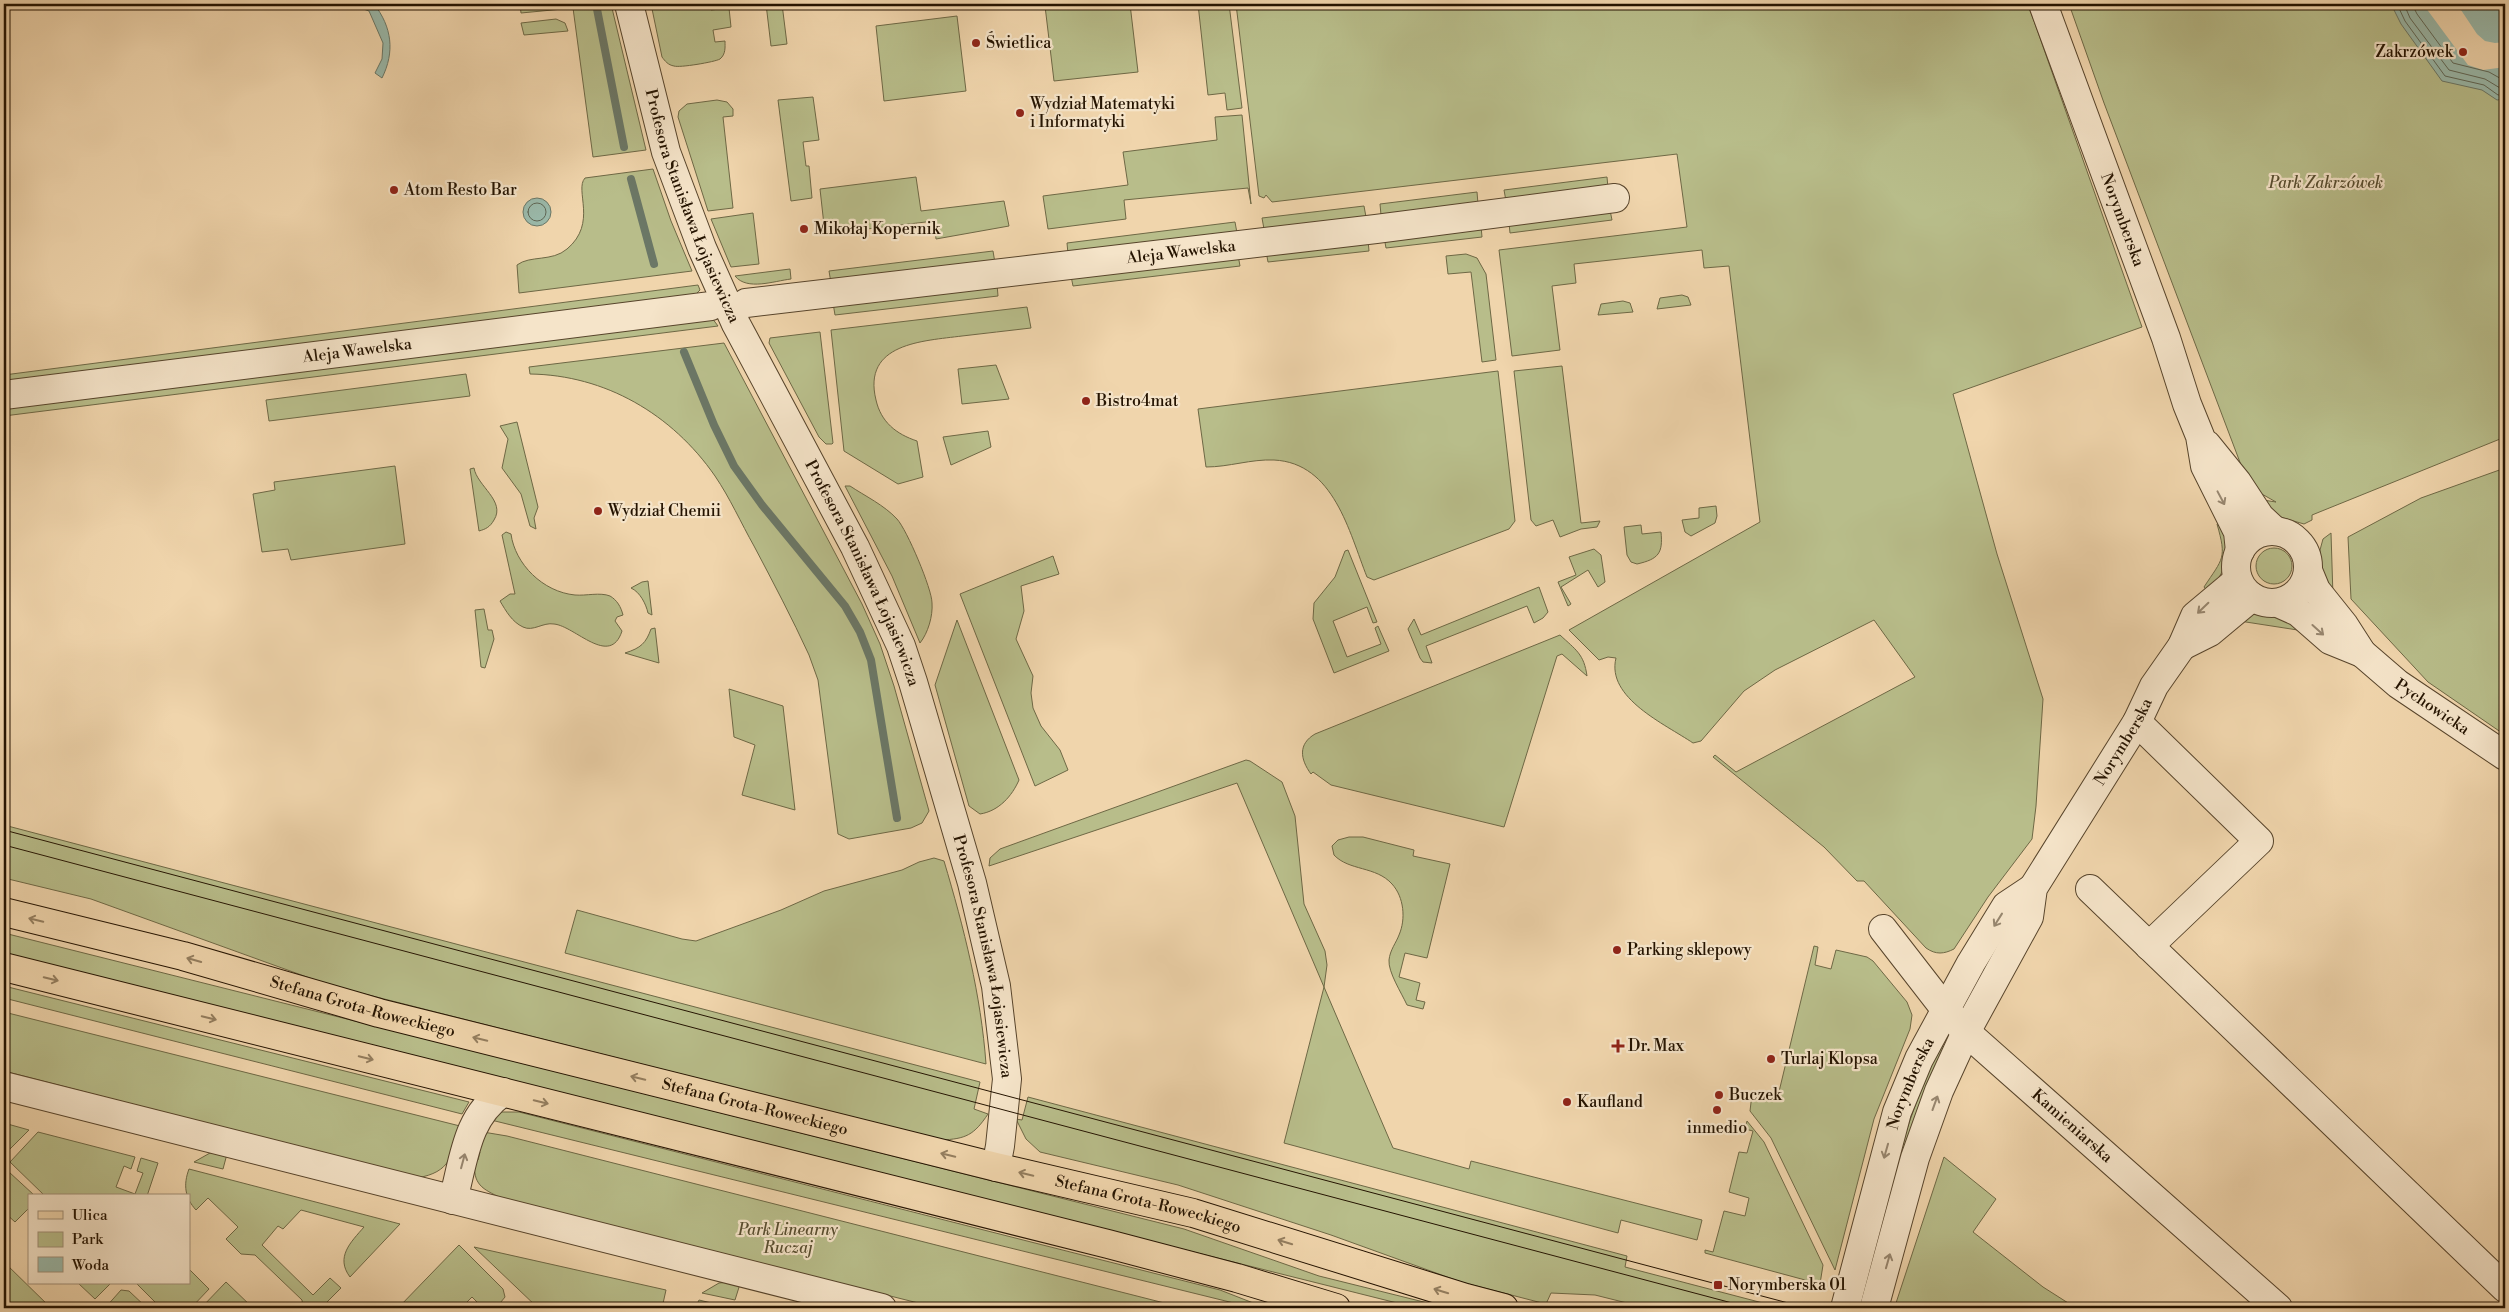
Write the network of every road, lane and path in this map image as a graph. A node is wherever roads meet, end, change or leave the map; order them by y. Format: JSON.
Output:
{"nodes":[{"id":1,"x":629,"y":4,"type":"edge"},
{"id":2,"x":2043,"y":4,"type":"edge"},
{"id":3,"x":1615,"y":198,"type":"dead end"},
{"id":4,"x":746,"y":303,"type":"dead end"},
{"id":5,"x":711,"y":306,"type":"dead end"},
{"id":6,"x":4,"y":395,"type":"edge"},
{"id":7,"x":2200,"y":436,"type":"junction"},
{"id":8,"x":2275,"y":531,"type":"junction"},
{"id":9,"x":2240,"y":551,"type":"junction"},
{"id":10,"x":2309,"y":573,"type":"junction"},
{"id":11,"x":2245,"y":588,"type":"junction"},
{"id":12,"x":2278,"y":603,"type":"junction"},
{"id":13,"x":2362,"y":653,"type":"junction"},
{"id":14,"x":2137,"y":722,"type":"junction"},
{"id":15,"x":2505,"y":756,"type":"edge"},
{"id":16,"x":2033,"y":888,"type":"junction"},
{"id":17,"x":2090,"y":889,"type":"dead end"},
{"id":18,"x":4,"y":912,"type":"edge"},
{"id":19,"x":1883,"y":929,"type":"dead end"},
{"id":20,"x":2149,"y":946,"type":"junction"},
{"id":21,"x":4,"y":967,"type":"edge"},
{"id":22,"x":1945,"y":1009,"type":"junction"},
{"id":23,"x":1966,"y":1032,"type":"junction"},
{"id":24,"x":4,"y":1086,"type":"edge"},
{"id":25,"x":503,"y":1092,"type":"junction"},
{"id":26,"x":996,"y":1167,"type":"junction"},
{"id":27,"x":453,"y":1200,"type":"junction"},
{"id":28,"x":2505,"y":1288,"type":"edge"},
{"id":29,"x":882,"y":1308,"type":"edge"},
{"id":30,"x":1336,"y":1308,"type":"edge"},
{"id":31,"x":1504,"y":1308,"type":"edge"},
{"id":32,"x":1844,"y":1308,"type":"edge"},
{"id":33,"x":1874,"y":1308,"type":"edge"},
{"id":34,"x":2278,"y":1308,"type":"edge"}],
"edges":[{"from":1,"to":26,"type":"street","name":"Profesora Stanisława Łojasiewicza"},
{"from":2,"to":7,"type":"street","name":"Norymberska"},
{"from":3,"to":4,"type":"street","name":"Aleja Wawelska"},
{"from":5,"to":6,"type":"street","name":"Aleja Wawelska"},
{"from":7,"to":8,"type":"street","name":"Norymberska"},
{"from":7,"to":9,"type":"street","name":"Norymberska","one_way":true},
{"from":8,"to":9,"type":"street"},
{"from":8,"to":10,"type":"street"},
{"from":9,"to":11,"type":"street"},
{"from":10,"to":12,"type":"street"},
{"from":10,"to":13,"type":"street","name":"Pychowicka"},
{"from":11,"to":12,"type":"street"},
{"from":11,"to":14,"type":"street","name":"Norymberska"},
{"from":12,"to":13,"type":"street","name":"Pychowicka","one_way":true},
{"from":13,"to":15,"type":"street","name":"Pychowicka"},
{"from":14,"to":16,"type":"street","name":"Norymberska"},
{"from":14,"to":20,"type":"street"},
{"from":16,"to":22,"type":"street","name":"Norymberska","one_way":true},
{"from":16,"to":23,"type":"street","name":"Norymberska"},
{"from":17,"to":20,"type":"street"},
{"from":26,"to":18,"type":"main road","name":"Stefana Grota-Roweckiego","one_way":true},
{"from":19,"to":22,"type":"street","name":"Kamieniarska"},
{"from":20,"to":28,"type":"street"},
{"from":21,"to":25,"type":"main road","one_way":true},
{"from":22,"to":23,"type":"street","name":"Kamieniarska"},
{"from":22,"to":32,"type":"street","name":"Norymberska","one_way":true},
{"from":33,"to":23,"type":"street","name":"Norymberska","one_way":true},
{"from":23,"to":34,"type":"street","name":"Kamieniarska"},
{"from":24,"to":27,"type":"street"},
{"from":27,"to":25,"type":"street","one_way":true},
{"from":25,"to":30,"type":"main road","one_way":true},
{"from":31,"to":26,"type":"main road","name":"Stefana Grota-Roweckiego","one_way":true},
{"from":27,"to":29,"type":"street"}]}
